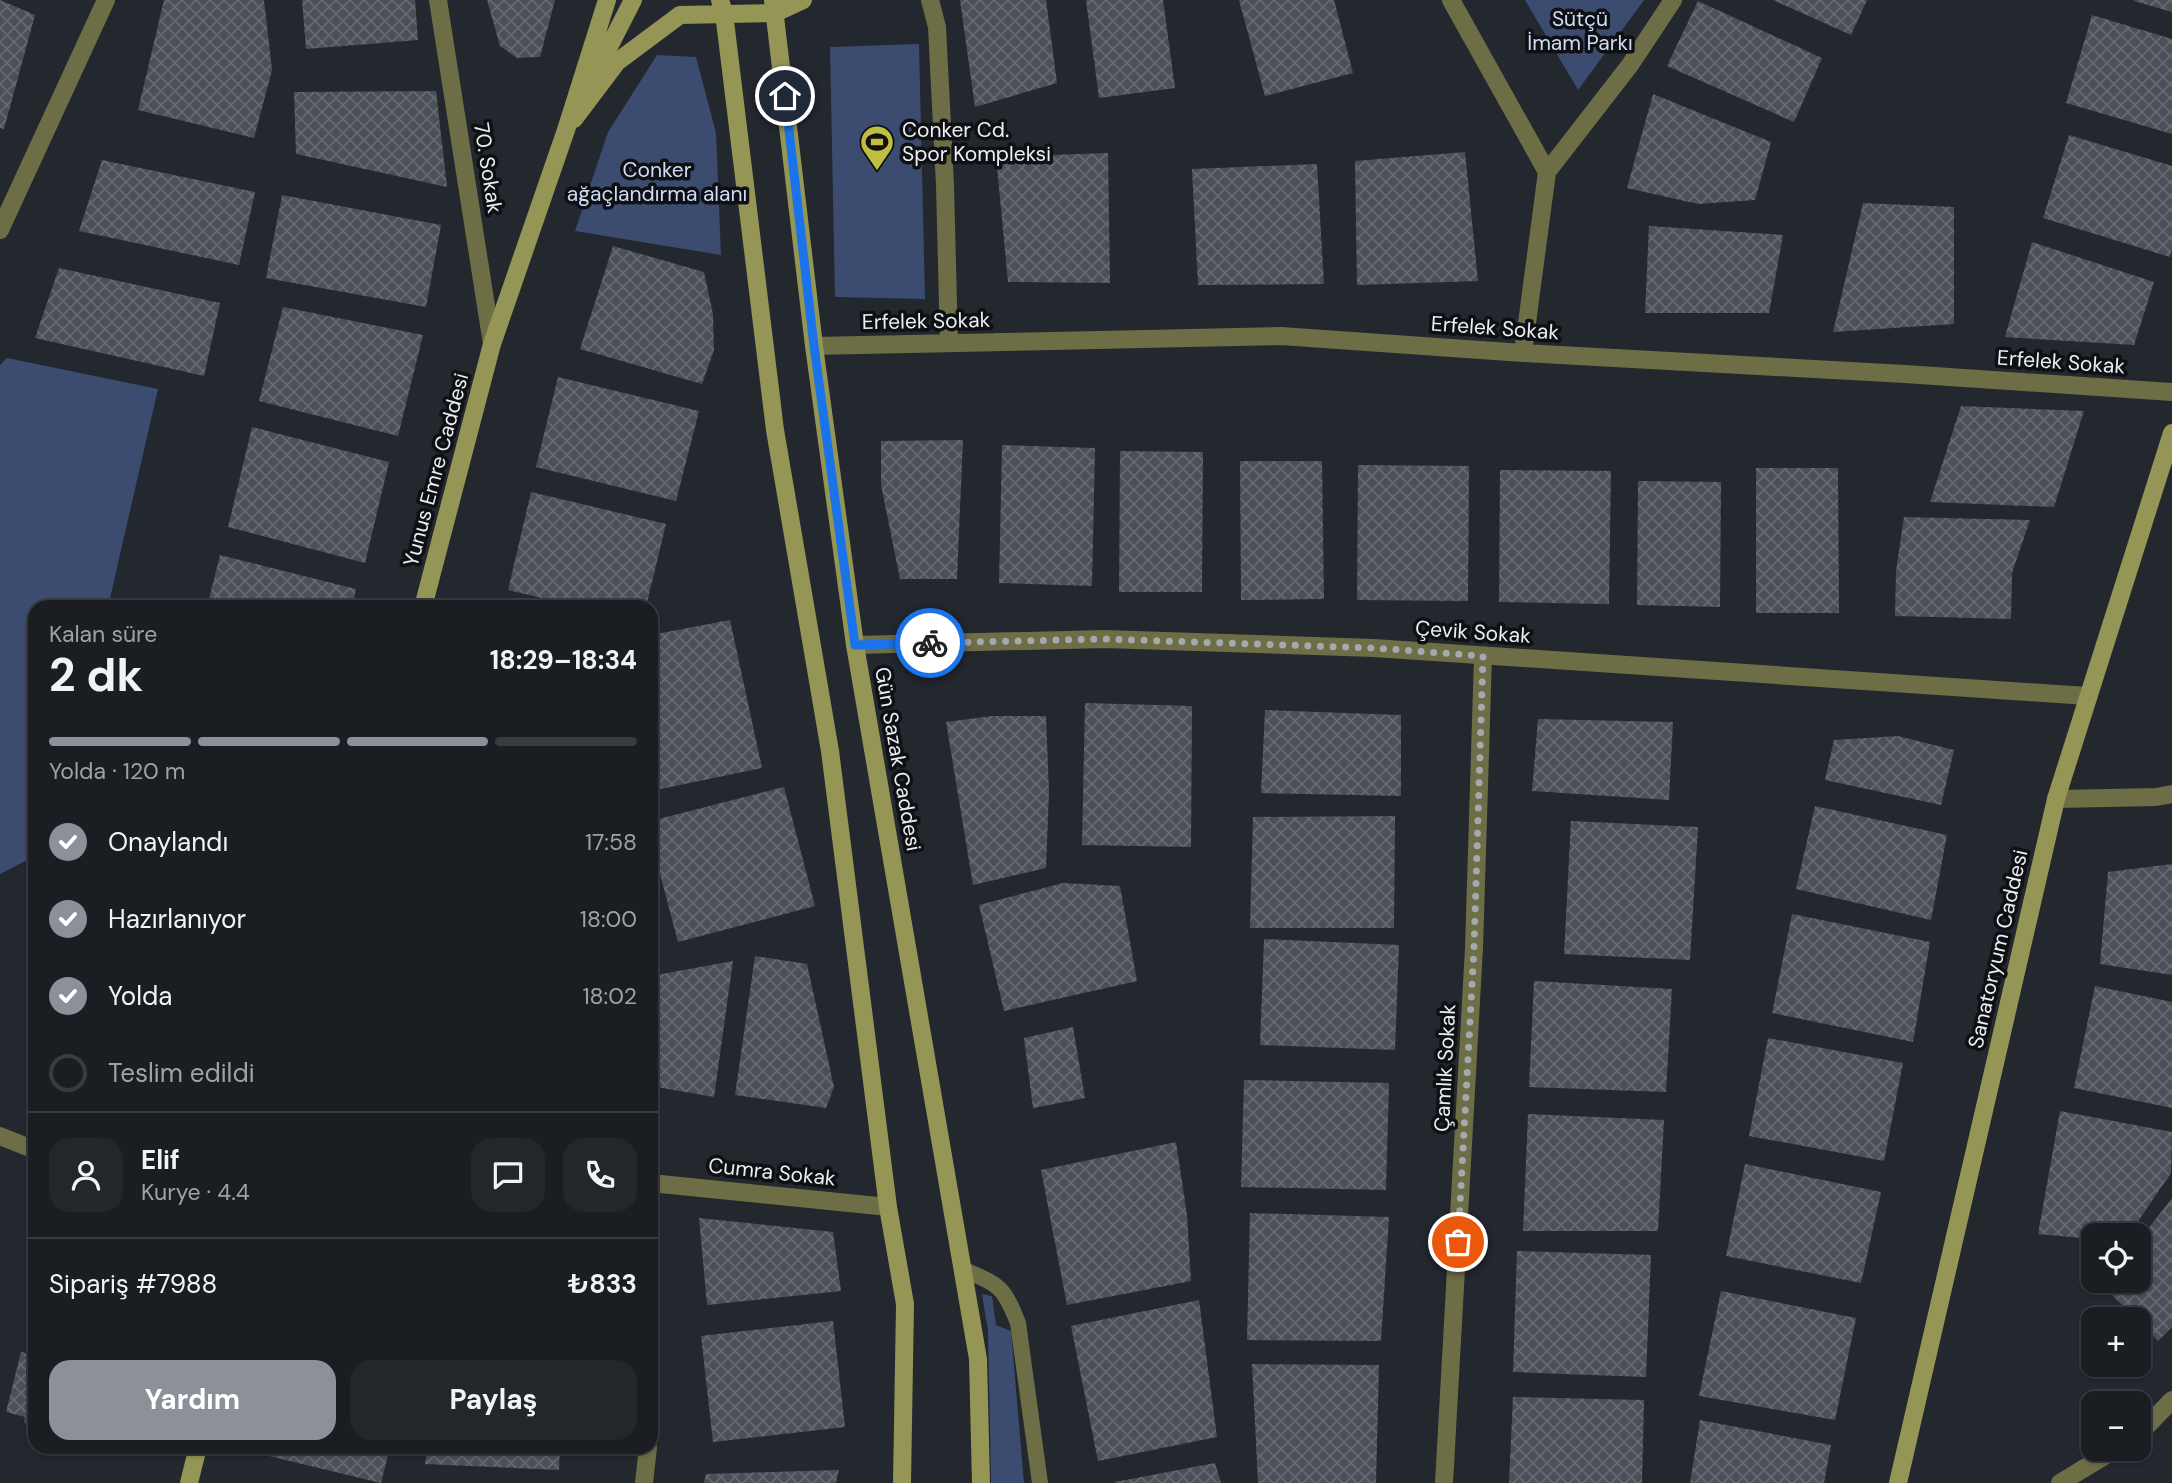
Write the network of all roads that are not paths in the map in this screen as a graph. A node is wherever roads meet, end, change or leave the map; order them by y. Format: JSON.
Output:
{"nodes":[{"id":1,"x":106,"y":0,"type":"edge"},
{"id":2,"x":438,"y":0,"type":"edge"},
{"id":3,"x":607,"y":0,"type":"edge"},
{"id":4,"x":633,"y":0,"type":"edge"},
{"id":5,"x":803,"y":0,"type":"edge"},
{"id":6,"x":930,"y":0,"type":"edge"},
{"id":7,"x":1451,"y":0,"type":"edge"},
{"id":8,"x":1673,"y":0,"type":"edge"},
{"id":9,"x":722,"y":7,"type":"edge"},
{"id":10,"x":774,"y":7,"type":"edge"},
{"id":11,"x":566,"y":131,"type":"junction"},
{"id":12,"x":1547,"y":172,"type":"junction"},
{"id":13,"x":0,"y":230,"type":"edge"},
{"id":14,"x":949,"y":343,"type":"junction"},
{"id":15,"x":492,"y":344,"type":"junction"},
{"id":16,"x":814,"y":346,"type":"junction"},
{"id":17,"x":1523,"y":353,"type":"junction"},
{"id":18,"x":2172,"y":392,"type":"edge"},
{"id":19,"x":2172,"y":433,"type":"edge"},
{"id":20,"x":424,"y":600,"type":"edge"},
{"id":21,"x":855,"y":645,"type":"junction"},
{"id":22,"x":1483,"y":656,"type":"junction"},
{"id":23,"x":2087,"y":696,"type":"junction"},
{"id":24,"x":2172,"y":794,"type":"edge"},
{"id":25,"x":2056,"y":799,"type":"junction"},
{"id":26,"x":0,"y":1136,"type":"edge"},
{"id":27,"x":28,"y":1147,"type":"edge"},
{"id":28,"x":658,"y":1184,"type":"edge"},
{"id":29,"x":888,"y":1207,"type":"junction"},
{"id":30,"x":962,"y":1269,"type":"junction"},
{"id":31,"x":2172,"y":1401,"type":"edge"},
{"id":32,"x":2151,"y":1422,"type":"edge"},
{"id":33,"x":196,"y":1454,"type":"edge"},
{"id":34,"x":647,"y":1454,"type":"edge"},
{"id":35,"x":2096,"y":1461,"type":"edge"},
{"id":36,"x":189,"y":1483,"type":"edge"},
{"id":37,"x":645,"y":1483,"type":"edge"},
{"id":38,"x":902,"y":1483,"type":"edge"},
{"id":39,"x":981,"y":1483,"type":"edge"},
{"id":40,"x":1040,"y":1483,"type":"edge"},
{"id":41,"x":1444,"y":1483,"type":"edge"},
{"id":42,"x":1898,"y":1483,"type":"edge"},
{"id":43,"x":2060,"y":1483,"type":"edge"}],
"edges":[{"from":1,"to":13,"type":"street"},
{"from":2,"to":15,"type":"street","name":"70. Sokak"},
{"from":3,"to":11,"type":"main road"},
{"from":4,"to":11,"type":"main road"},
{"from":5,"to":10,"type":"main road"},
{"from":6,"to":14,"type":"street"},
{"from":7,"to":12,"type":"street"},
{"from":8,"to":12,"type":"street"},
{"from":9,"to":10,"type":"main road"},
{"from":9,"to":11,"type":"main road"},
{"from":9,"to":29,"type":"main road"},
{"from":10,"to":16,"type":"main road","name":"Gün Sazak Caddesi"},
{"from":11,"to":15,"type":"main road","name":"Yunus Emre Caddesi"},
{"from":12,"to":17,"type":"street"},
{"from":14,"to":16,"type":"street","name":"Erfelek Sokak"},
{"from":14,"to":17,"type":"street","name":"Erfelek Sokak"},
{"from":15,"to":20,"type":"main road","name":"Yunus Emre Caddesi"},
{"from":16,"to":21,"type":"main road","name":"Gün Sazak Caddesi"},
{"from":17,"to":18,"type":"street","name":"Erfelek Sokak"},
{"from":19,"to":23,"type":"main road","name":"Sanatoryum Caddesi"},
{"from":21,"to":22,"type":"street","name":"Çevik Sokak"},
{"from":21,"to":30,"type":"main road","name":"Gün Sazak Caddesi"},
{"from":22,"to":23,"type":"street","name":"Çevik Sokak"},
{"from":22,"to":41,"type":"street","name":"Çamlık Sokak"},
{"from":23,"to":25,"type":"main road","name":"Sanatoryum Caddesi"},
{"from":24,"to":25,"type":"street"},
{"from":25,"to":42,"type":"main road","name":"Sanatoryum Caddesi"},
{"from":26,"to":27,"type":"street"},
{"from":28,"to":29,"type":"street","name":"Cumra Sokak"},
{"from":29,"to":38,"type":"main road"},
{"from":30,"to":39,"type":"main road","name":"Gün Sazak Caddesi"},
{"from":30,"to":40,"type":"lane"},
{"from":31,"to":32,"type":"street"},
{"from":33,"to":36,"type":"main road"},
{"from":34,"to":37,"type":"street"},
{"from":35,"to":43,"type":"street"}]}
